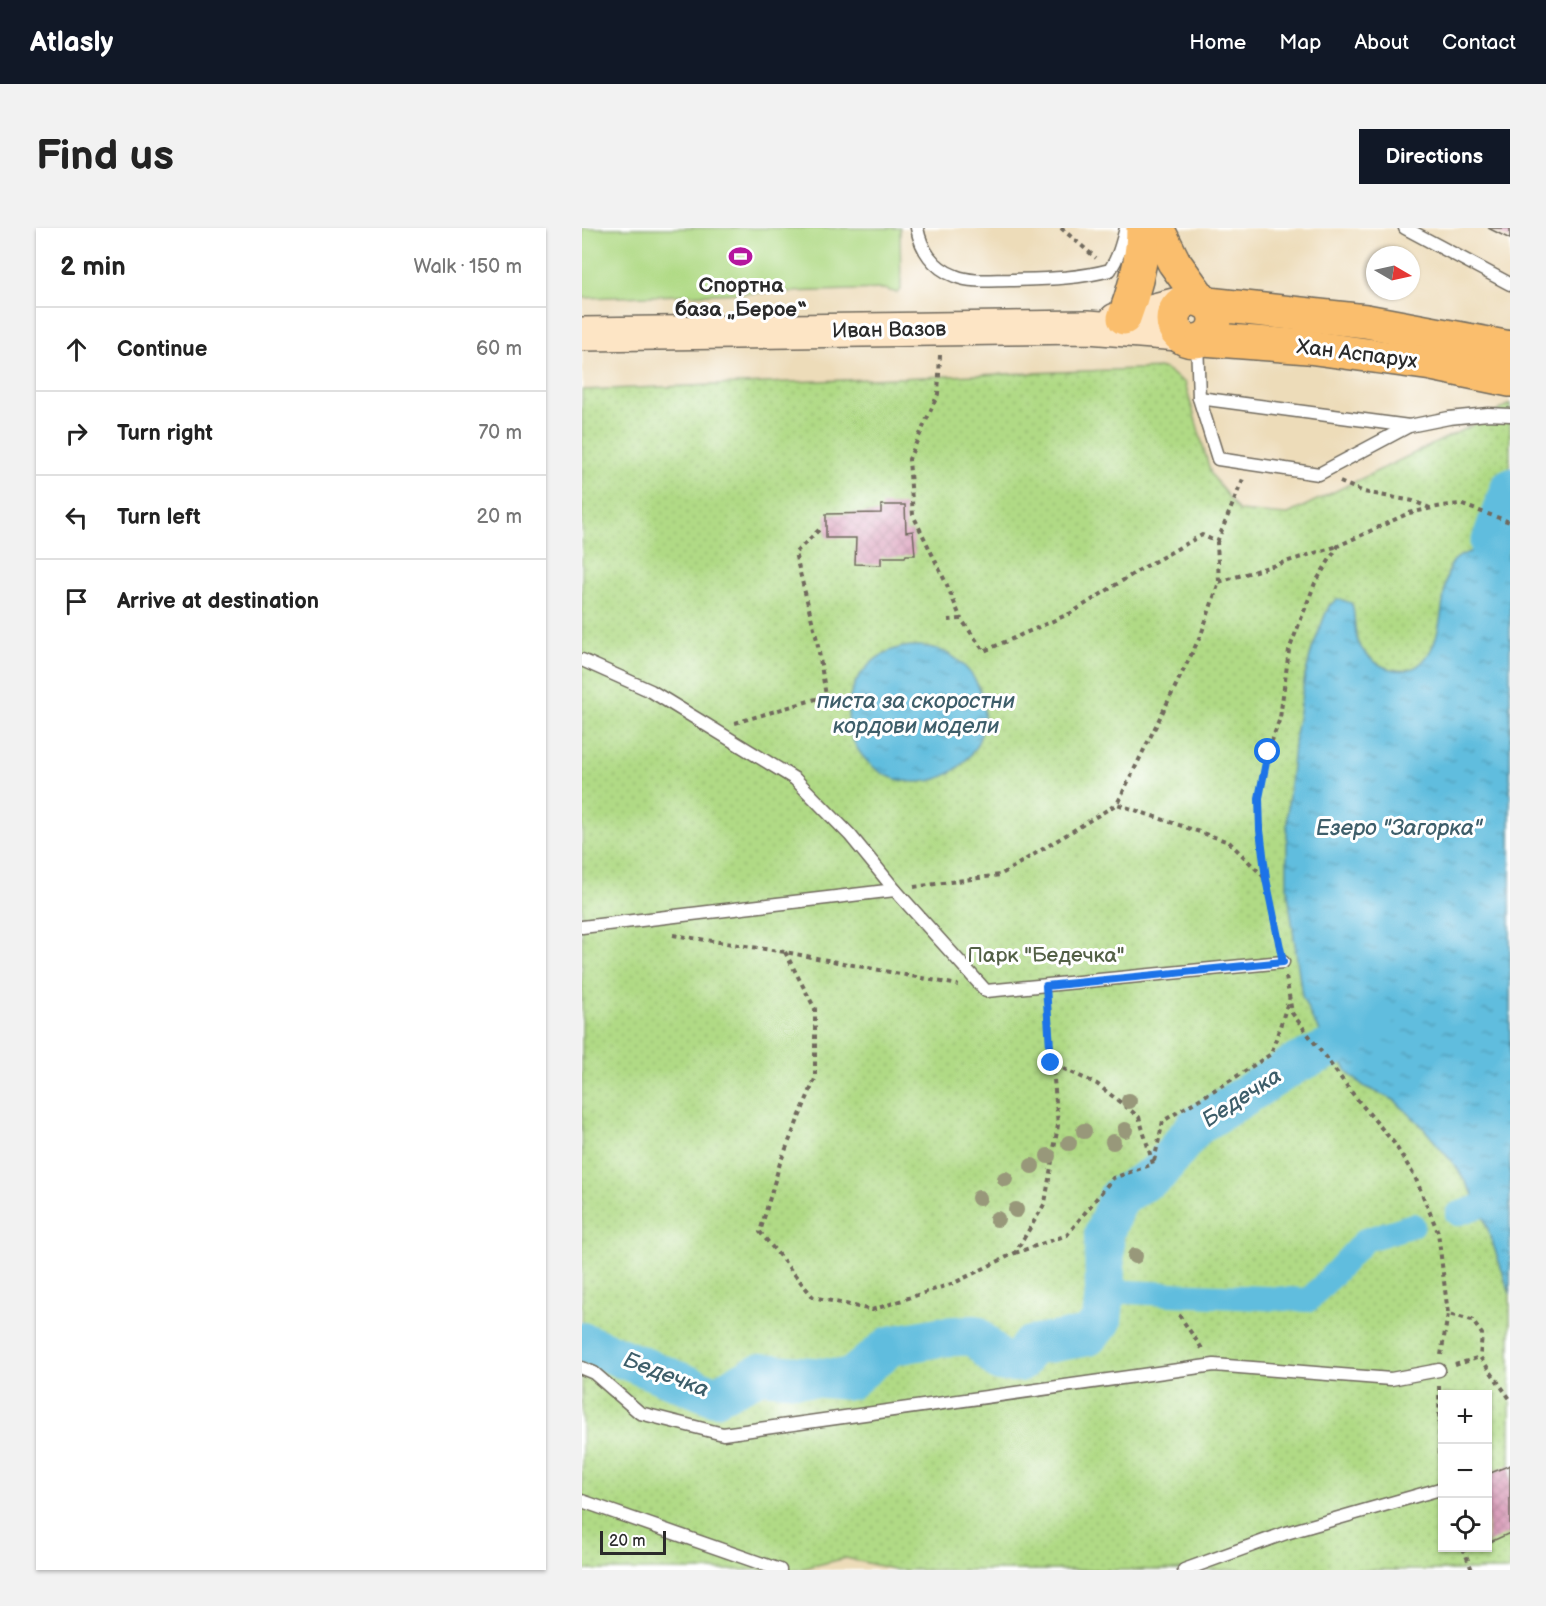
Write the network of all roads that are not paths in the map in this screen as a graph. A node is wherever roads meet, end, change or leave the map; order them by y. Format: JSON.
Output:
{"nodes":[{"id":1,"x":917,"y":228,"type":"edge"},
{"id":2,"x":1126,"y":228,"type":"edge"},
{"id":3,"x":1143,"y":228,"type":"edge"},
{"id":4,"x":1157,"y":228,"type":"edge"},
{"id":5,"x":1405,"y":228,"type":"edge"},
{"id":6,"x":1510,"y":284,"type":"edge"},
{"id":7,"x":1124,"y":318,"type":"junction"},
{"id":8,"x":1194,"y":318,"type":"junction"},
{"id":9,"x":1088,"y":327,"type":"junction"},
{"id":10,"x":582,"y":334,"type":"edge"},
{"id":11,"x":1510,"y":348,"type":"edge"},
{"id":12,"x":1510,"y":380,"type":"edge"},
{"id":13,"x":1200,"y":398,"type":"junction"},
{"id":14,"x":1510,"y":415,"type":"edge"},
{"id":15,"x":1409,"y":426,"type":"junction"},
{"id":16,"x":582,"y":660,"type":"edge"},
{"id":17,"x":895,"y":890,"type":"junction"},
{"id":18,"x":582,"y":927,"type":"edge"},
{"id":19,"x":1283,"y":962,"type":"road end"},
{"id":20,"x":582,"y":1368,"type":"edge"},
{"id":21,"x":1439,"y":1370,"type":"road end"},
{"id":22,"x":1438,"y":1489,"type":"edge"},
{"id":23,"x":582,"y":1501,"type":"edge"},
{"id":24,"x":780,"y":1570,"type":"edge"},
{"id":25,"x":1184,"y":1570,"type":"edge"}],
"edges":[{"from":1,"to":2,"type":"lane"},
{"from":3,"to":7,"type":"main road"},
{"from":4,"to":8,"type":"main road"},
{"from":5,"to":6,"type":"lane"},
{"from":7,"to":8,"type":"main road","name":"Иван Вазов"},
{"from":7,"to":9,"type":"main road","name":"Иван Вазов"},
{"from":8,"to":9,"type":"main road","name":"Иван Вазов"},
{"from":8,"to":11,"type":"main road","name":"Хан Аспарух"},
{"from":8,"to":12,"type":"main road","name":"Хан Аспарух"},
{"from":8,"to":13,"type":"lane"},
{"from":9,"to":10,"type":"main road","name":"Иван Вазов"},
{"from":13,"to":15,"type":"lane"},
{"from":13,"to":15,"type":"lane"},
{"from":14,"to":15,"type":"lane"},
{"from":16,"to":17,"type":"lane"},
{"from":17,"to":18,"type":"lane"},
{"from":17,"to":19,"type":"lane"},
{"from":20,"to":21,"type":"lane"},
{"from":22,"to":25,"type":"lane"},
{"from":23,"to":24,"type":"lane"}]}
